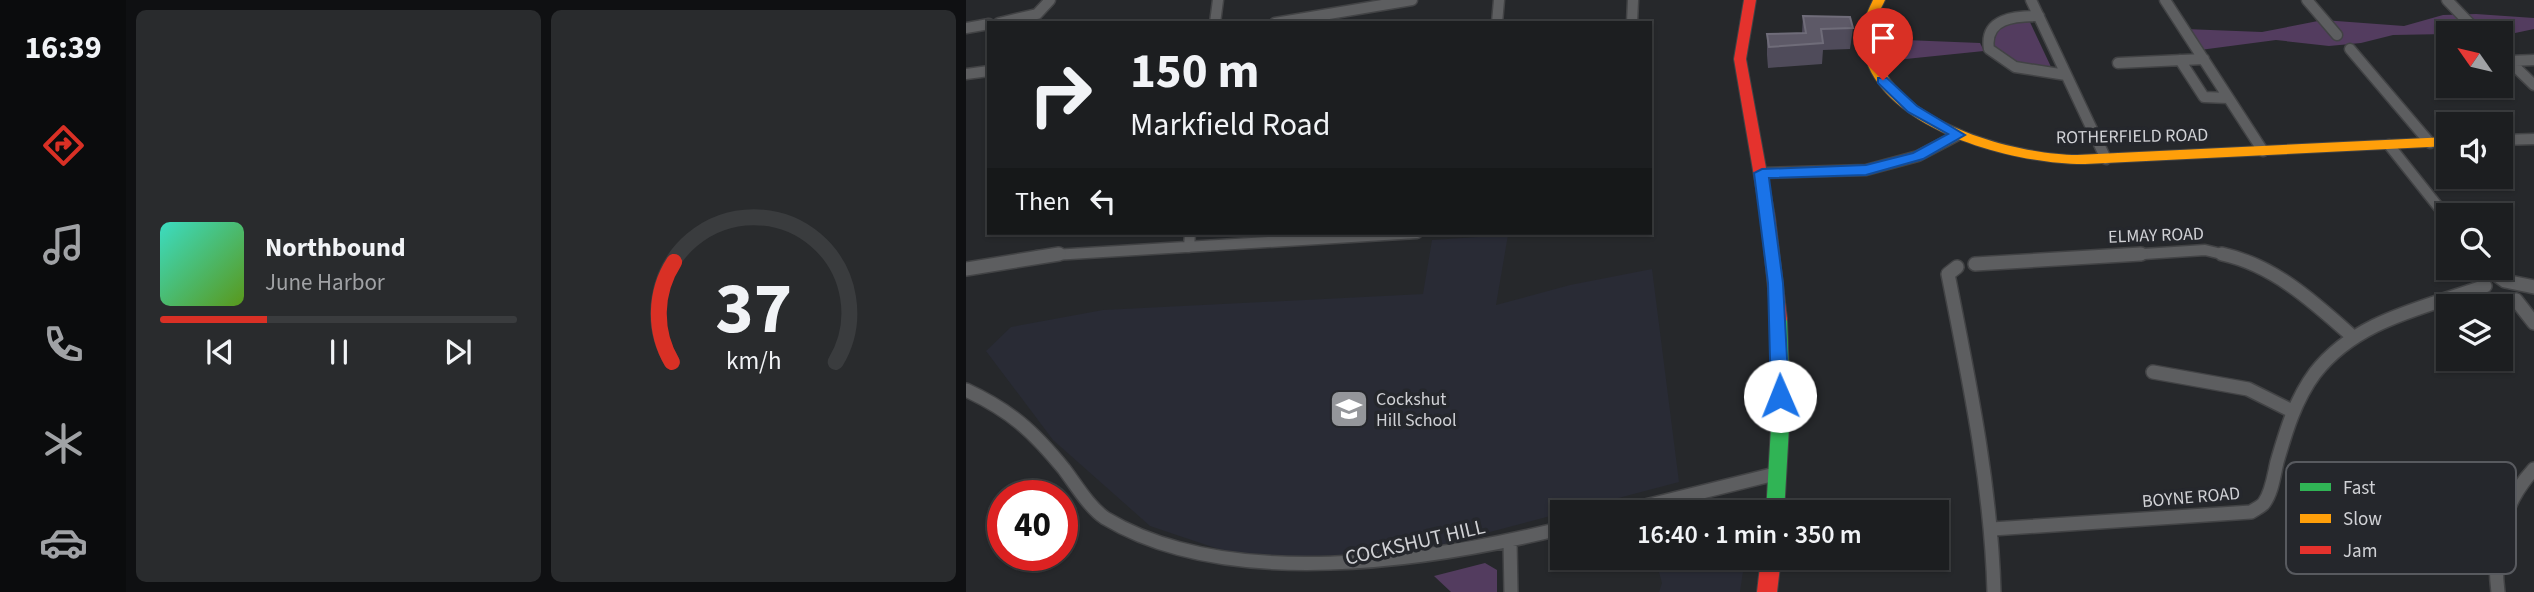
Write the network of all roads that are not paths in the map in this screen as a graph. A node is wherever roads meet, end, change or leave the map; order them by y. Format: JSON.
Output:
{"nodes":[{"id":1,"x":1050,"y":0,"type":"edge"},
{"id":2,"x":1217,"y":0,"type":"edge"},
{"id":3,"x":1412,"y":0,"type":"edge"},
{"id":4,"x":1499,"y":0,"type":"edge"},
{"id":5,"x":1633,"y":0,"type":"edge"},
{"id":6,"x":1750,"y":0,"type":"edge"},
{"id":7,"x":1879,"y":0,"type":"edge"},
{"id":8,"x":2031,"y":0,"type":"edge"},
{"id":9,"x":2165,"y":0,"type":"edge"},
{"id":10,"x":2307,"y":0,"type":"edge"},
{"id":11,"x":2447,"y":0,"type":"edge"},
{"id":12,"x":1356,"y":10,"type":"junction"},
{"id":13,"x":2039,"y":16,"type":"junction"},
{"id":14,"x":1007,"y":21,"type":"edge"},
{"id":15,"x":1215,"y":21,"type":"edge"},
{"id":16,"x":1287,"y":21,"type":"edge"},
{"id":17,"x":1355,"y":21,"type":"edge"},
{"id":18,"x":1497,"y":21,"type":"edge"},
{"id":19,"x":1632,"y":21,"type":"edge"},
{"id":20,"x":2467,"y":21,"type":"edge"},
{"id":21,"x":987,"y":24,"type":"edge"},
{"id":22,"x":966,"y":28,"type":"edge"},
{"id":23,"x":2337,"y":35,"type":"dead end"},
{"id":24,"x":2350,"y":49,"type":"dead end"},
{"id":25,"x":2513,"y":58,"type":"edge"},
{"id":26,"x":2204,"y":59,"type":"junction"},
{"id":27,"x":2180,"y":60,"type":"junction"},
{"id":28,"x":2534,"y":60,"type":"edge"},
{"id":29,"x":2118,"y":63,"type":"dead end"},
{"id":30,"x":2513,"y":65,"type":"edge"},
{"id":31,"x":987,"y":71,"type":"edge"},
{"id":32,"x":966,"y":74,"type":"edge"},
{"id":33,"x":2066,"y":75,"type":"junction"},
{"id":34,"x":2534,"y":85,"type":"edge"},
{"id":35,"x":2228,"y":98,"type":"junction"},
{"id":36,"x":1958,"y":135,"type":"junction"},
{"id":37,"x":2534,"y":139,"type":"edge"},
{"id":38,"x":2513,"y":140,"type":"edge"},
{"id":39,"x":2430,"y":143,"type":"junction"},
{"id":40,"x":2436,"y":143,"type":"edge"},
{"id":41,"x":2389,"y":145,"type":"junction"},
{"id":42,"x":2263,"y":151,"type":"junction"},
{"id":43,"x":2106,"y":159,"type":"junction"},
{"id":44,"x":1762,"y":173,"type":"junction"},
{"id":45,"x":2436,"y":204,"type":"edge"},
{"id":46,"x":1190,"y":235,"type":"edge"},
{"id":47,"x":1336,"y":235,"type":"edge"},
{"id":48,"x":1189,"y":247,"type":"junction"},
{"id":49,"x":1975,"y":264,"type":"dead end"},
{"id":50,"x":1957,"y":267,"type":"dead end"},
{"id":51,"x":966,"y":269,"type":"edge"},
{"id":52,"x":2504,"y":280,"type":"edge"},
{"id":53,"x":2485,"y":286,"type":"dead end"},
{"id":54,"x":2534,"y":287,"type":"edge"},
{"id":55,"x":2516,"y":300,"type":"dead end"},
{"id":56,"x":2534,"y":323,"type":"edge"},
{"id":57,"x":2353,"y":337,"type":"junction"},
{"id":58,"x":2153,"y":372,"type":"dead end"},
{"id":59,"x":966,"y":390,"type":"edge"},
{"id":60,"x":2292,"y":411,"type":"junction"},
{"id":61,"x":2534,"y":470,"type":"edge"},
{"id":62,"x":1779,"y":472,"type":"junction"},
{"id":63,"x":2516,"y":489,"type":"edge"},
{"id":64,"x":1668,"y":500,"type":"edge"},
{"id":65,"x":1776,"y":500,"type":"edge"},
{"id":66,"x":1992,"y":529,"type":"junction"},
{"id":67,"x":1550,"y":531,"type":"edge"},
{"id":68,"x":1510,"y":542,"type":"junction"},
{"id":69,"x":1179,"y":564,"type":"dead end"},
{"id":70,"x":1770,"y":570,"type":"edge"},
{"id":71,"x":2497,"y":574,"type":"edge"},
{"id":72,"x":1370,"y":577,"type":"dead end"},
{"id":73,"x":1511,"y":592,"type":"edge"},
{"id":74,"x":1767,"y":592,"type":"edge"},
{"id":75,"x":1994,"y":592,"type":"edge"},
{"id":76,"x":2498,"y":592,"type":"edge"}],
"edges":[{"from":1,"to":14,"type":"street"},
{"from":2,"to":15,"type":"street"},
{"from":3,"to":12,"type":"street"},
{"from":4,"to":18,"type":"street"},
{"from":5,"to":19,"type":"street"},
{"from":6,"to":44,"type":"street"},
{"from":7,"to":36,"type":"street","name":"ROTHERFIELD ROAD"},
{"from":8,"to":13,"type":"street"},
{"from":9,"to":26,"type":"street"},
{"from":10,"to":23,"type":"street"},
{"from":11,"to":20,"type":"street"},
{"from":12,"to":16,"type":"street"},
{"from":12,"to":17,"type":"street"},
{"from":13,"to":33,"type":"street"},
{"from":13,"to":33,"type":"street"},
{"from":21,"to":22,"type":"street"},
{"from":24,"to":39,"type":"street"},
{"from":25,"to":28,"type":"street"},
{"from":26,"to":27,"type":"street"},
{"from":26,"to":35,"type":"street"},
{"from":27,"to":29,"type":"street"},
{"from":27,"to":35,"type":"street"},
{"from":30,"to":34,"type":"street"},
{"from":31,"to":32,"type":"street"},
{"from":33,"to":43,"type":"street"},
{"from":35,"to":42,"type":"street"},
{"from":36,"to":43,"type":"street","name":"ROTHERFIELD ROAD"},
{"from":36,"to":44,"type":"street"},
{"from":37,"to":38,"type":"street"},
{"from":39,"to":40,"type":"street","name":"ROTHERFIELD ROAD"},
{"from":39,"to":41,"type":"street","name":"ROTHERFIELD ROAD"},
{"from":41,"to":42,"type":"street","name":"ROTHERFIELD ROAD"},
{"from":41,"to":45,"type":"street"},
{"from":42,"to":43,"type":"street","name":"ROTHERFIELD ROAD"},
{"from":44,"to":62,"type":"street"},
{"from":46,"to":48,"type":"street"},
{"from":47,"to":48,"type":"street"},
{"from":48,"to":51,"type":"street"},
{"from":49,"to":57,"type":"street","name":"ELMAY ROAD"},
{"from":50,"to":66,"type":"street"},
{"from":52,"to":54,"type":"street"},
{"from":53,"to":57,"type":"street","name":"BOYNE ROAD"},
{"from":55,"to":56,"type":"street"},
{"from":57,"to":60,"type":"street","name":"BOYNE ROAD"},
{"from":58,"to":60,"type":"street"},
{"from":59,"to":69,"type":"street"},
{"from":60,"to":66,"type":"street","name":"BOYNE ROAD"},
{"from":61,"to":63,"type":"street"},
{"from":62,"to":64,"type":"street"},
{"from":62,"to":65,"type":"street"},
{"from":66,"to":75,"type":"street"},
{"from":67,"to":68,"type":"street","name":"COCKSHUT HILL"},
{"from":68,"to":72,"type":"street","name":"COCKSHUT HILL"},
{"from":68,"to":73,"type":"street"},
{"from":70,"to":74,"type":"street"},
{"from":71,"to":76,"type":"street"}]}
